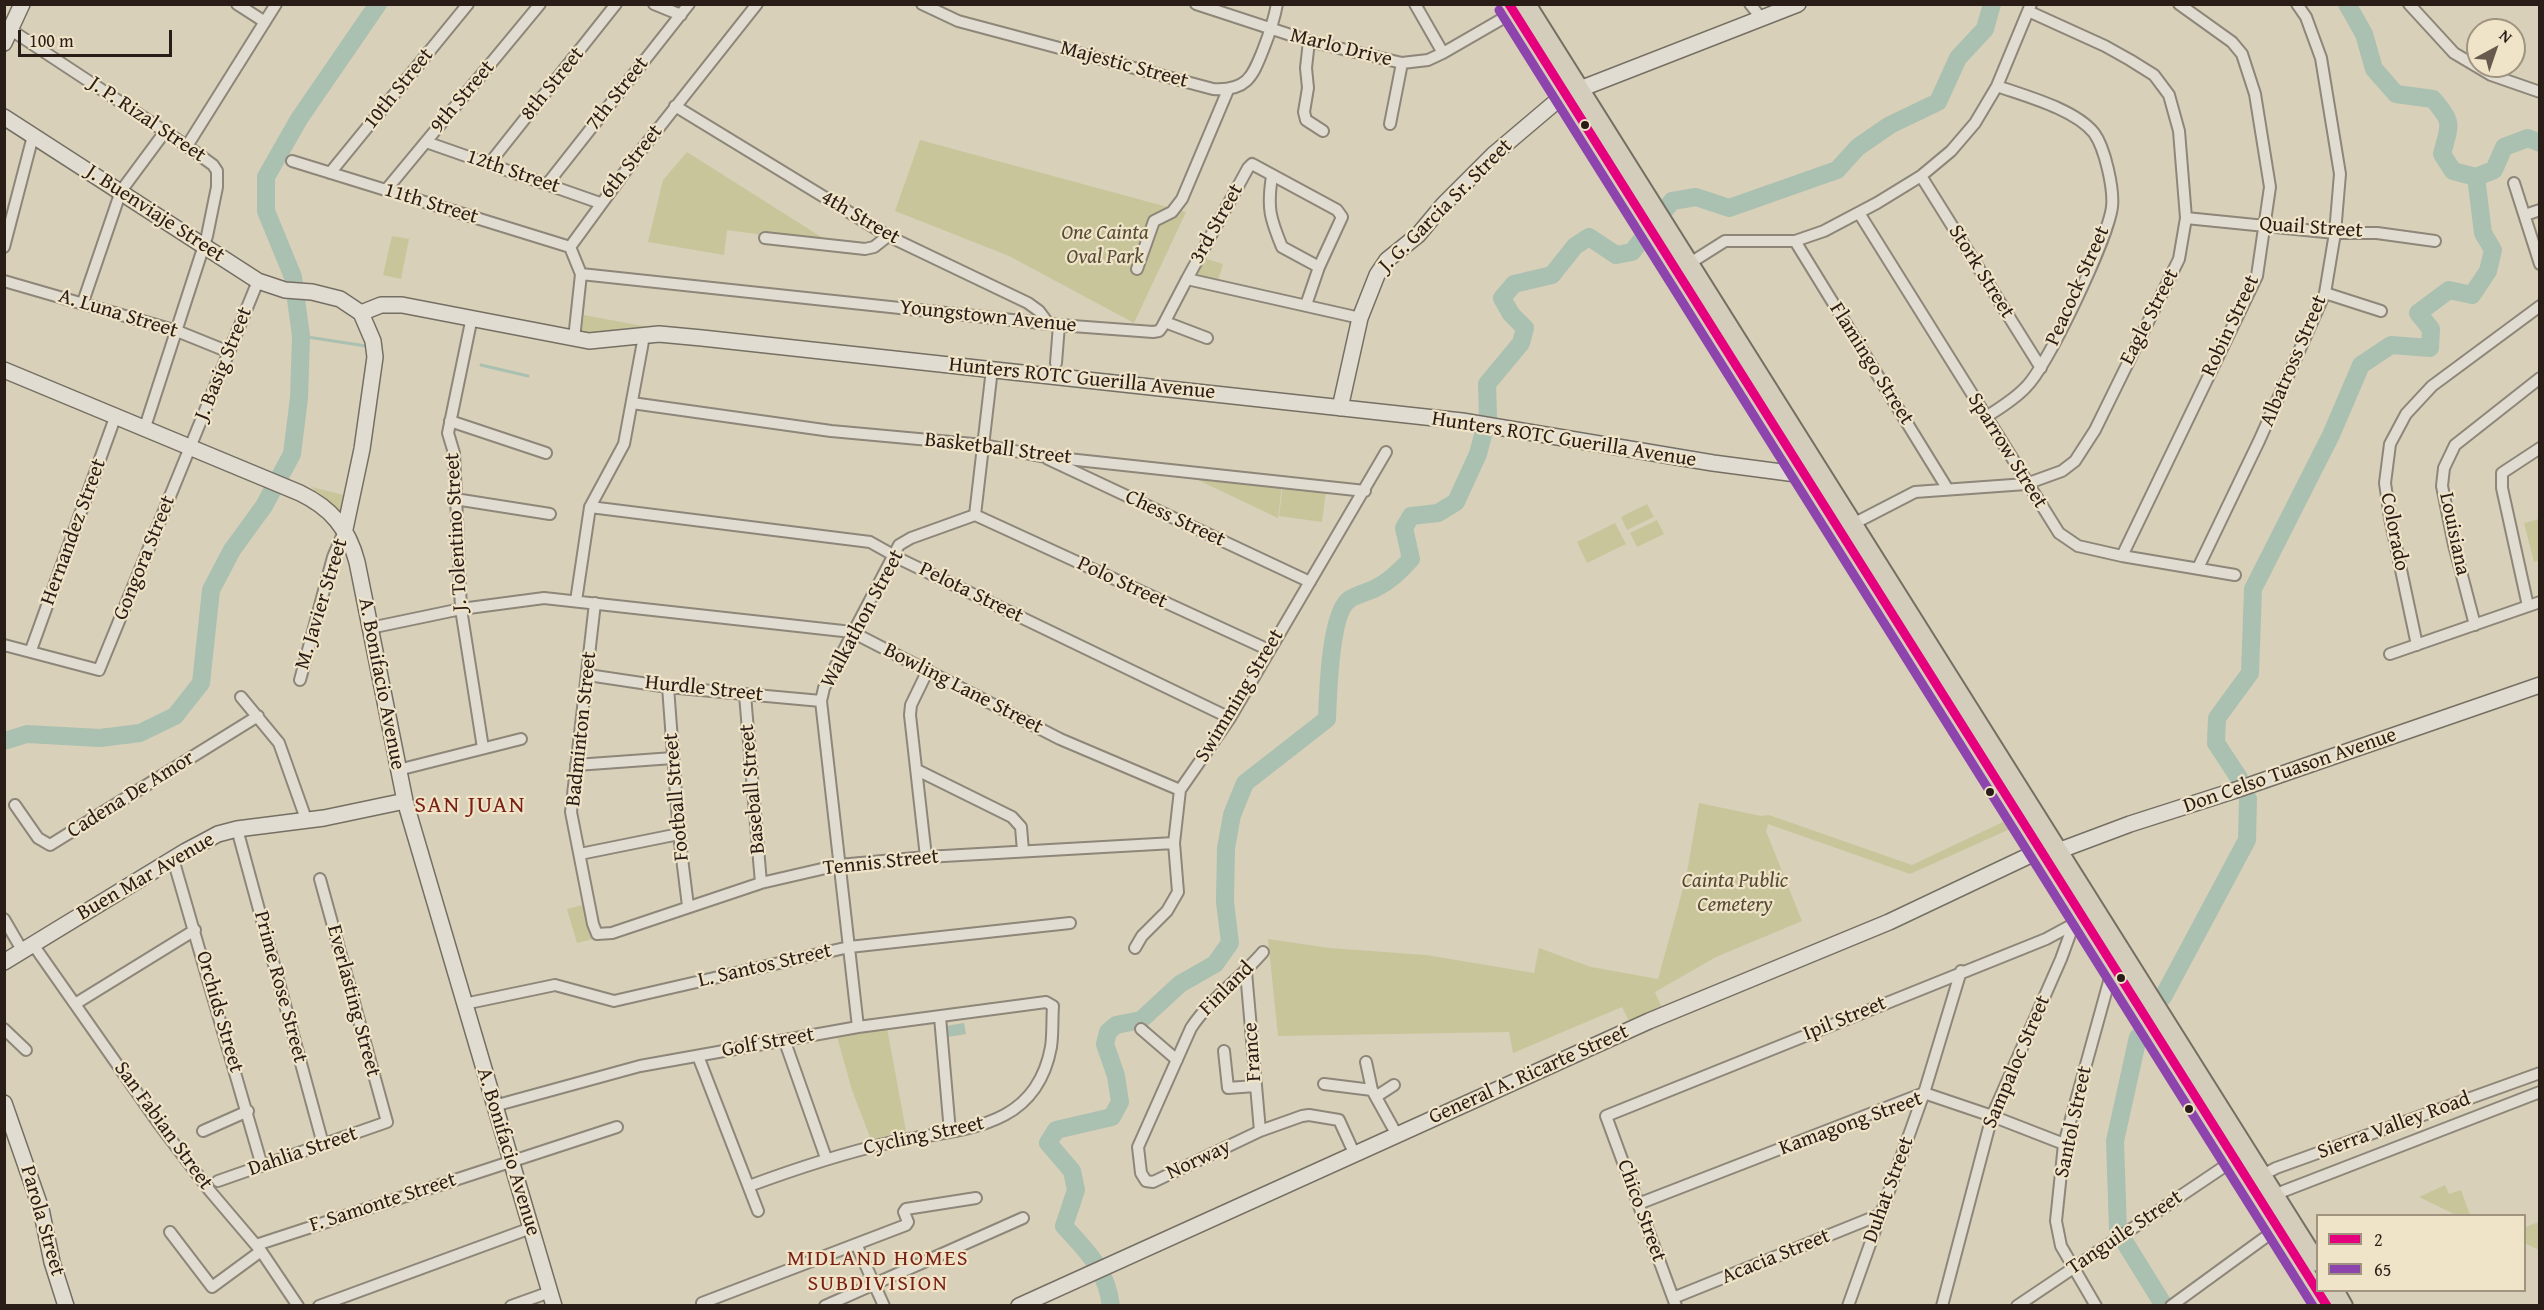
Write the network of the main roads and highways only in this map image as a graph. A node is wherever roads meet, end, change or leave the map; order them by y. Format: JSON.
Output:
{"nodes":[{"id":1,"x":1516,"y":7,"type":"edge"},
{"id":2,"x":1684,"y":267,"type":"junction"},
{"id":3,"x":2255,"y":1179,"type":"junction"},
{"id":4,"x":2267,"y":1198,"type":"junction"},
{"id":5,"x":2316,"y":1260,"type":"edge"},
{"id":6,"x":2316,"y":1288,"type":"edge"},
{"id":7,"x":2319,"y":1292,"type":"edge"},
{"id":8,"x":2336,"y":1292,"type":"edge"},
{"id":9,"x":2327,"y":1305,"type":"edge"},
{"id":10,"x":2344,"y":1305,"type":"edge"}],
"edges":[{"from":1,"to":2,"type":"main road"},
{"from":2,"to":3,"type":"main road"},
{"from":2,"to":3,"type":"main road"},
{"from":3,"to":4,"type":"main road"},
{"from":4,"to":5,"type":"main road"},
{"from":4,"to":6,"type":"main road"},
{"from":7,"to":9,"type":"main road"},
{"from":8,"to":10,"type":"main road"}]}
